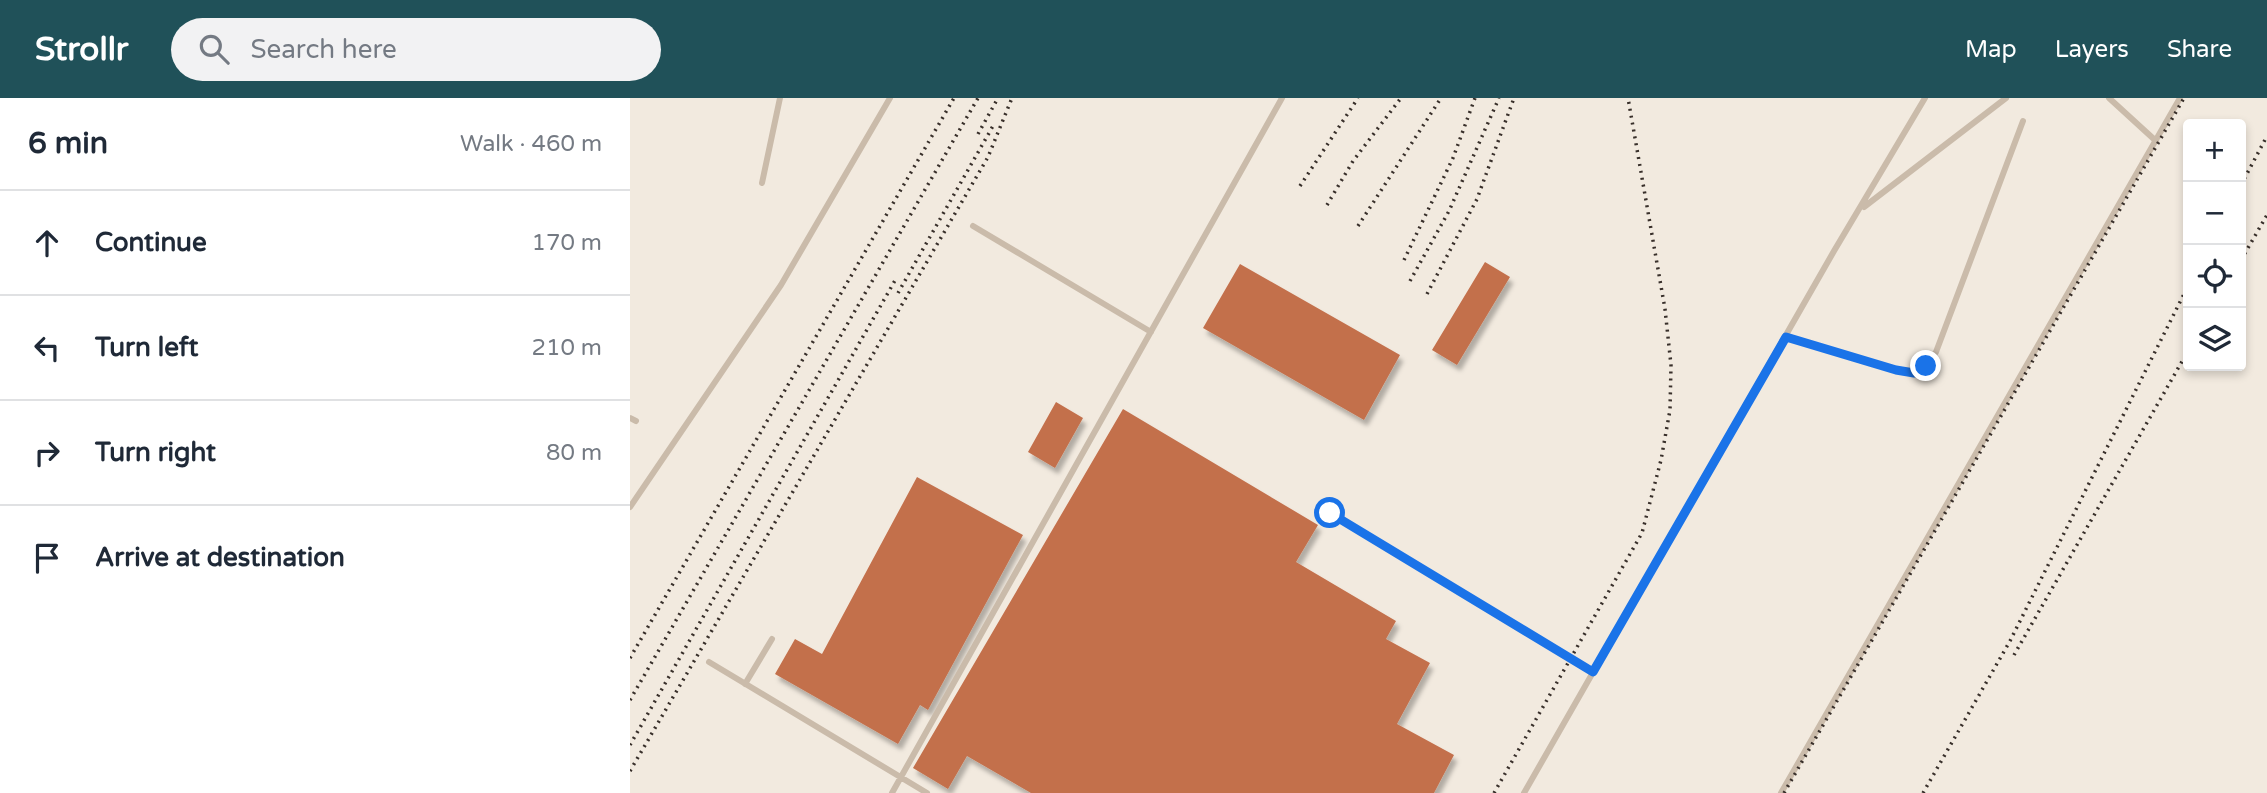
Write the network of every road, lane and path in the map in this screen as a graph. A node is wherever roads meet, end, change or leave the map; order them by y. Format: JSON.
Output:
{"nodes":[{"id":1,"x":780,"y":98,"type":"edge"},
{"id":2,"x":890,"y":98,"type":"edge"},
{"id":3,"x":1282,"y":98,"type":"edge"},
{"id":4,"x":1925,"y":98,"type":"edge"},
{"id":5,"x":2006,"y":98,"type":"edge"},
{"id":6,"x":2109,"y":98,"type":"edge"},
{"id":7,"x":2180,"y":98,"type":"edge"},
{"id":8,"x":2023,"y":121,"type":"dead end"},
{"id":9,"x":2156,"y":141,"type":"junction"},
{"id":10,"x":762,"y":183,"type":"dead end"},
{"id":11,"x":1859,"y":210,"type":"junction"},
{"id":12,"x":973,"y":226,"type":"dead end"},
{"id":13,"x":1151,"y":332,"type":"junction"},
{"id":14,"x":1786,"y":337,"type":"junction"},
{"id":15,"x":630,"y":507,"type":"edge"},
{"id":16,"x":1330,"y":513,"type":"dead end"},
{"id":17,"x":772,"y":639,"type":"dead end"},
{"id":18,"x":709,"y":662,"type":"dead end"},
{"id":19,"x":1593,"y":672,"type":"junction"},
{"id":20,"x":745,"y":684,"type":"junction"},
{"id":21,"x":901,"y":778,"type":"junction"},
{"id":22,"x":892,"y":793,"type":"edge"},
{"id":23,"x":927,"y":793,"type":"edge"},
{"id":24,"x":1524,"y":793,"type":"edge"},
{"id":25,"x":1781,"y":793,"type":"edge"}],
"edges":[{"from":1,"to":10,"type":"lane"},
{"from":2,"to":15,"type":"lane"},
{"from":3,"to":13,"type":"lane"},
{"from":4,"to":11,"type":"lane"},
{"from":5,"to":11,"type":"lane"},
{"from":6,"to":9,"type":"lane"},
{"from":7,"to":9,"type":"lane"},
{"from":8,"to":14,"type":"lane"},
{"from":9,"to":25,"type":"lane"},
{"from":11,"to":14,"type":"lane"},
{"from":12,"to":13,"type":"lane"},
{"from":13,"to":21,"type":"lane"},
{"from":14,"to":19,"type":"lane"},
{"from":16,"to":19,"type":"lane"},
{"from":17,"to":20,"type":"lane"},
{"from":18,"to":20,"type":"lane"},
{"from":19,"to":24,"type":"lane"},
{"from":20,"to":21,"type":"lane"},
{"from":21,"to":22,"type":"lane"},
{"from":21,"to":23,"type":"lane"}]}
